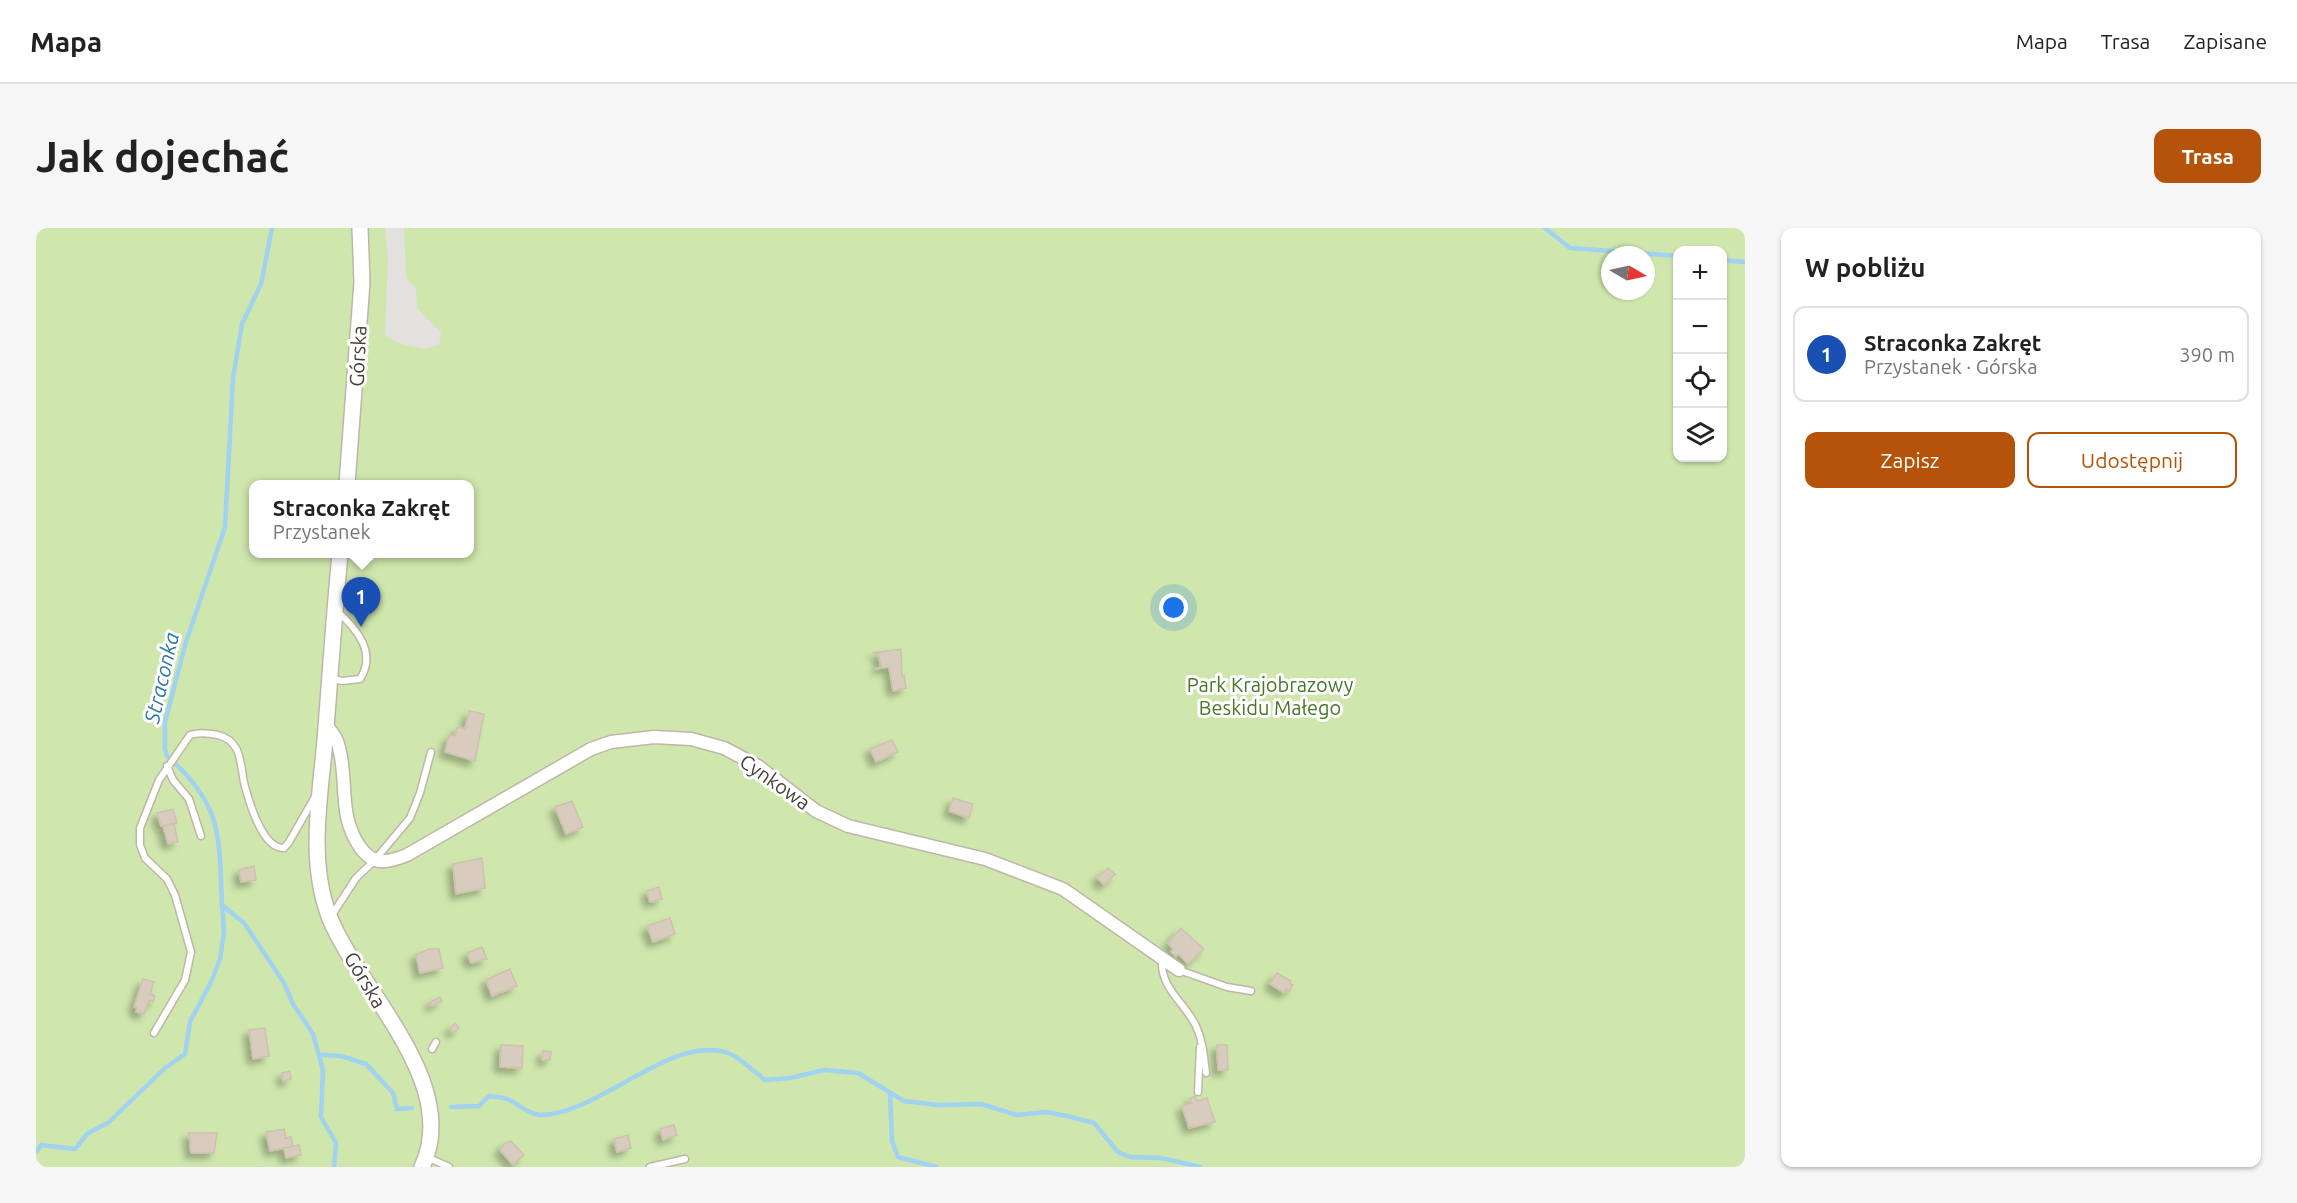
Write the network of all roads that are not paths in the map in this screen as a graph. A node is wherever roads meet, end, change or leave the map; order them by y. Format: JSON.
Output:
{"nodes":[{"id":1,"x":360,"y":228,"type":"edge"},
{"id":2,"x":347,"y":480,"type":"edge"},
{"id":3,"x":340,"y":558,"type":"edge"},
{"id":4,"x":335,"y":609,"type":"junction"},
{"id":5,"x":330,"y":678,"type":"junction"},
{"id":6,"x":326,"y":724,"type":"junction"},
{"id":7,"x":431,"y":752,"type":"dead end"},
{"id":8,"x":167,"y":766,"type":"junction"},
{"id":9,"x":321,"y":787,"type":"junction"},
{"id":10,"x":201,"y":836,"type":"dead end"},
{"id":11,"x":374,"y":861,"type":"junction"},
{"id":12,"x":330,"y":919,"type":"junction"},
{"id":13,"x":1162,"y":960,"type":"junction"},
{"id":14,"x":1179,"y":970,"type":"joint"},
{"id":15,"x":1251,"y":991,"type":"dead end"},
{"id":16,"x":154,"y":1033,"type":"dead end"},
{"id":17,"x":1202,"y":1040,"type":"junction"},
{"id":18,"x":1206,"y":1073,"type":"dead end"},
{"id":19,"x":1198,"y":1092,"type":"dead end"},
{"id":20,"x":686,"y":1159,"type":"dead end"},
{"id":21,"x":425,"y":1162,"type":"edge"},
{"id":22,"x":448,"y":1167,"type":"edge"},
{"id":23,"x":650,"y":1167,"type":"edge"}],
"edges":[{"from":1,"to":2,"type":"street","name":"Górska"},
{"from":3,"to":4,"type":"street","name":"Górska"},
{"from":4,"to":5,"type":"street","name":"Górska"},
{"from":4,"to":5,"type":"lane"},
{"from":5,"to":6,"type":"street","name":"Górska"},
{"from":6,"to":9,"type":"street","name":"Górska"},
{"from":6,"to":11,"type":"street"},
{"from":7,"to":11,"type":"lane"},
{"from":8,"to":9,"type":"lane","name":"Górska"},
{"from":8,"to":10,"type":"lane"},
{"from":8,"to":16,"type":"lane"},
{"from":9,"to":12,"type":"street","name":"Górska"},
{"from":11,"to":12,"type":"lane"},
{"from":11,"to":13,"type":"street","name":"Cynkowa"},
{"from":12,"to":21,"type":"street","name":"Górska"},
{"from":13,"to":14,"type":"street","name":"Cynkowa"},
{"from":13,"to":17,"type":"lane"},
{"from":14,"to":15,"type":"lane"},
{"from":17,"to":18,"type":"lane"},
{"from":17,"to":19,"type":"lane"},
{"from":20,"to":23,"type":"lane"},
{"from":21,"to":22,"type":"lane"}]}
